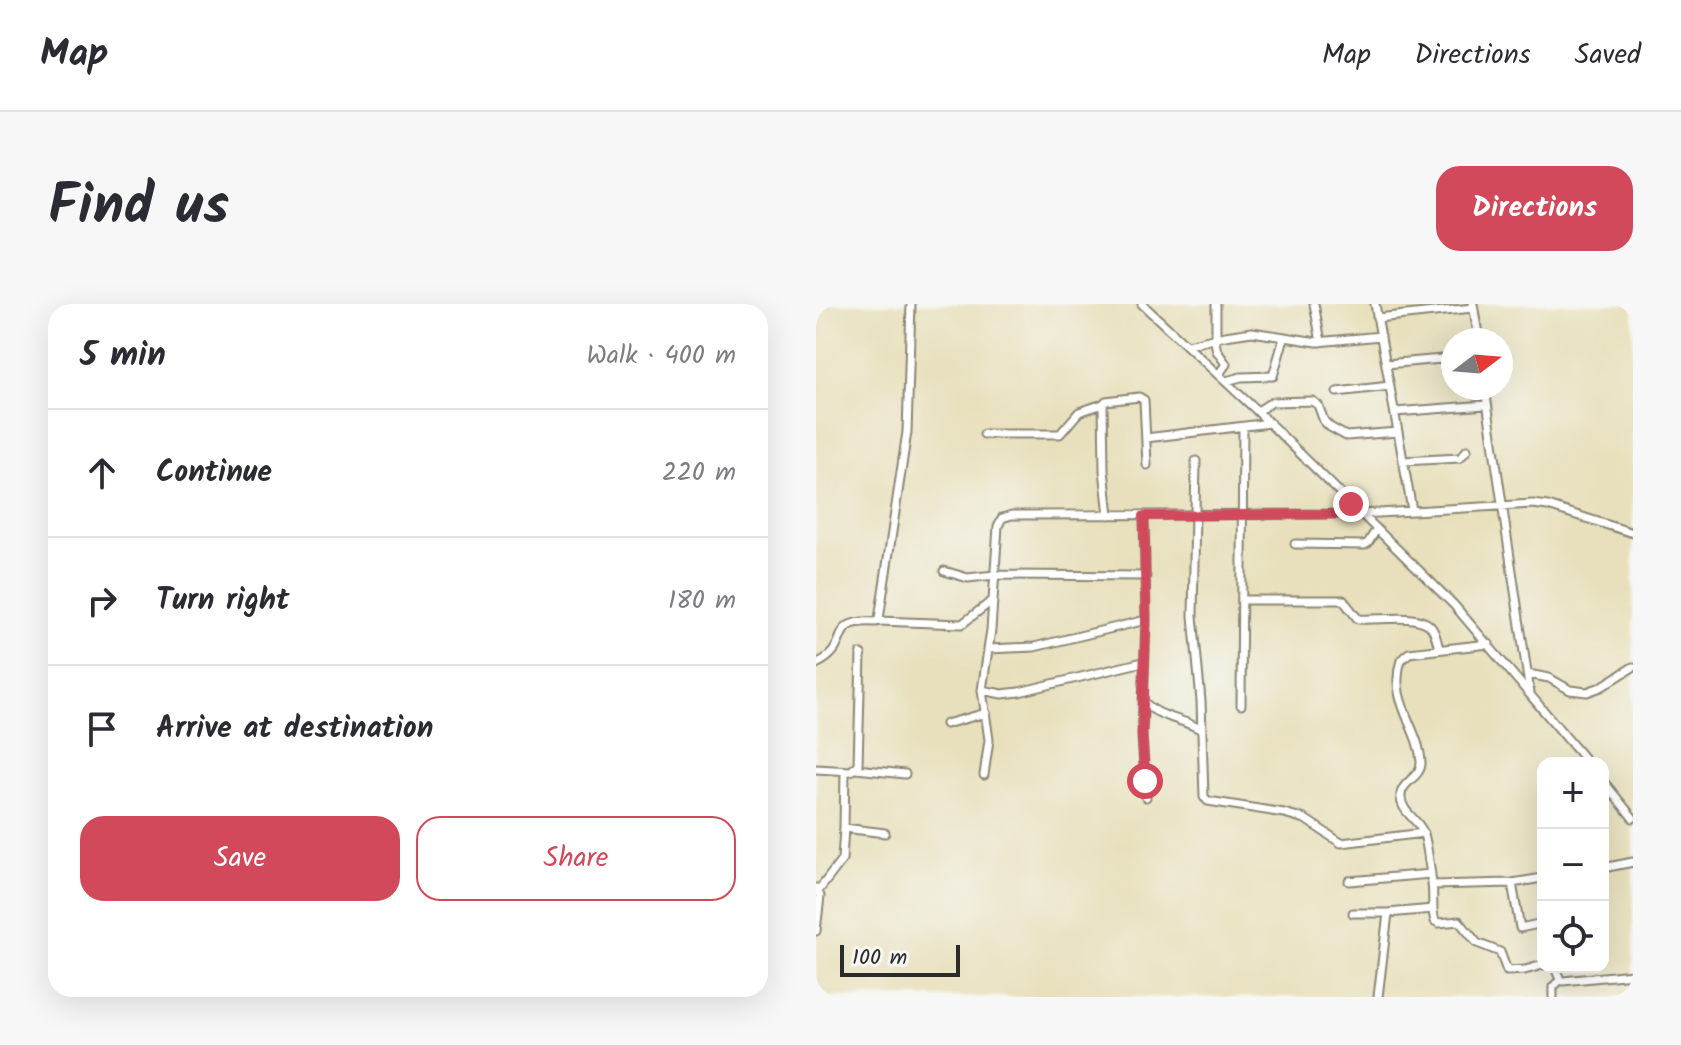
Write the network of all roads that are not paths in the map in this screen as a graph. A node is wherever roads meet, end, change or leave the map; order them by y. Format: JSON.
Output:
{"nodes":[{"id":1,"x":911,"y":304,"type":"edge"},
{"id":2,"x":1142,"y":304,"type":"edge"},
{"id":3,"x":1216,"y":304,"type":"edge"},
{"id":4,"x":1314,"y":304,"type":"edge"},
{"id":5,"x":1375,"y":304,"type":"edge"},
{"id":6,"x":1473,"y":306,"type":"edge"},
{"id":7,"x":1428,"y":308,"type":"edge"},
{"id":8,"x":1377,"y":318,"type":"junction"},
{"id":9,"x":1477,"y":328,"type":"edge"},
{"id":10,"x":1381,"y":336,"type":"junction"},
{"id":11,"x":1215,"y":338,"type":"junction"},
{"id":12,"x":1284,"y":338,"type":"junction"},
{"id":13,"x":1321,"y":342,"type":"junction"},
{"id":14,"x":1188,"y":345,"type":"junction"},
{"id":15,"x":1441,"y":359,"type":"edge"},
{"id":16,"x":1386,"y":364,"type":"junction"},
{"id":17,"x":1219,"y":374,"type":"junction"},
{"id":18,"x":1226,"y":381,"type":"junction"},
{"id":19,"x":1390,"y":386,"type":"junction"},
{"id":20,"x":1337,"y":392,"type":"dead end"},
{"id":21,"x":1486,"y":400,"type":"edge"},
{"id":22,"x":1103,"y":404,"type":"junction"},
{"id":23,"x":1486,"y":405,"type":"junction"},
{"id":24,"x":1258,"y":411,"type":"junction"},
{"id":25,"x":1395,"y":412,"type":"junction"},
{"id":26,"x":1270,"y":423,"type":"junction"},
{"id":27,"x":1243,"y":427,"type":"junction"},
{"id":28,"x":1398,"y":432,"type":"junction"},
{"id":29,"x":984,"y":434,"type":"dead end"},
{"id":30,"x":1146,"y":438,"type":"junction"},
{"id":31,"x":1467,"y":450,"type":"dead end"},
{"id":32,"x":1196,"y":461,"type":"dead end"},
{"id":33,"x":1403,"y":461,"type":"junction"},
{"id":34,"x":1147,"y":465,"type":"dead end"},
{"id":35,"x":1351,"y":504,"type":"junction"},
{"id":36,"x":1502,"y":504,"type":"junction"},
{"id":37,"x":1412,"y":510,"type":"junction"},
{"id":38,"x":1244,"y":514,"type":"junction"},
{"id":39,"x":1361,"y":514,"type":"junction"},
{"id":40,"x":1109,"y":515,"type":"junction"},
{"id":41,"x":1195,"y":515,"type":"junction"},
{"id":42,"x":1144,"y":516,"type":"junction"},
{"id":43,"x":1376,"y":530,"type":"junction"},
{"id":44,"x":1633,"y":533,"type":"edge"},
{"id":45,"x":1295,"y":544,"type":"dead end"},
{"id":46,"x":944,"y":571,"type":"dead end"},
{"id":47,"x":994,"y":575,"type":"junction"},
{"id":48,"x":1146,"y":576,"type":"junction"},
{"id":49,"x":993,"y":600,"type":"junction"},
{"id":50,"x":1244,"y":600,"type":"junction"},
{"id":51,"x":1146,"y":620,"type":"junction"},
{"id":52,"x":878,"y":621,"type":"junction"},
{"id":53,"x":1489,"y":644,"type":"junction"},
{"id":54,"x":988,"y":649,"type":"junction"},
{"id":55,"x":1439,"y":649,"type":"junction"},
{"id":56,"x":861,"y":654,"type":"dead end"},
{"id":57,"x":1143,"y":662,"type":"junction"},
{"id":58,"x":816,"y":664,"type":"edge"},
{"id":59,"x":1633,"y":667,"type":"edge"},
{"id":60,"x":1528,"y":674,"type":"junction"},
{"id":61,"x":982,"y":690,"type":"junction"},
{"id":62,"x":1530,"y":695,"type":"junction"},
{"id":63,"x":1144,"y":702,"type":"junction"},
{"id":64,"x":1241,"y":705,"type":"dead end"},
{"id":65,"x":986,"y":713,"type":"junction"},
{"id":66,"x":946,"y":724,"type":"dead end"},
{"id":67,"x":1200,"y":729,"type":"junction"},
{"id":68,"x":1583,"y":757,"type":"edge"},
{"id":69,"x":816,"y":769,"type":"edge"},
{"id":70,"x":856,"y":769,"type":"junction"},
{"id":71,"x":845,"y":771,"type":"junction"},
{"id":72,"x":905,"y":774,"type":"dead end"},
{"id":73,"x":984,"y":775,"type":"dead end"},
{"id":74,"x":1609,"y":788,"type":"edge"},
{"id":75,"x":1146,"y":797,"type":"dead end"},
{"id":76,"x":1633,"y":818,"type":"edge"},
{"id":77,"x":844,"y":828,"type":"junction"},
{"id":78,"x":885,"y":833,"type":"dead end"},
{"id":79,"x":1424,"y":833,"type":"junction"},
{"id":80,"x":1633,"y":862,"type":"edge"},
{"id":81,"x":1609,"y":867,"type":"edge"},
{"id":82,"x":1431,"y":874,"type":"junction"},
{"id":83,"x":1537,"y":879,"type":"edge"},
{"id":84,"x":1349,"y":881,"type":"dead end"},
{"id":85,"x":1512,"y":883,"type":"junction"},
{"id":86,"x":1432,"y":885,"type":"junction"},
{"id":87,"x":817,"y":889,"type":"edge"},
{"id":88,"x":1433,"y":909,"type":"junction"},
{"id":89,"x":1353,"y":913,"type":"dead end"},
{"id":90,"x":1388,"y":913,"type":"junction"},
{"id":91,"x":1537,"y":924,"type":"edge"},
{"id":92,"x":816,"y":931,"type":"edge"},
{"id":93,"x":1537,"y":967,"type":"edge"},
{"id":94,"x":1609,"y":972,"type":"edge"},
{"id":95,"x":1557,"y":973,"type":"edge"},
{"id":96,"x":1593,"y":973,"type":"edge"},
{"id":97,"x":1633,"y":974,"type":"edge"},
{"id":98,"x":1560,"y":980,"type":"junction"},
{"id":99,"x":1378,"y":997,"type":"edge"},
{"id":100,"x":1553,"y":997,"type":"edge"}],
"edges":[{"from":1,"to":52,"type":"street"},
{"from":2,"to":14,"type":"street"},
{"from":3,"to":11,"type":"street"},
{"from":4,"to":13,"type":"street"},
{"from":5,"to":8,"type":"street"},
{"from":6,"to":7,"type":"street"},
{"from":6,"to":9,"type":"street"},
{"from":7,"to":8,"type":"street"},
{"from":8,"to":10,"type":"street"},
{"from":10,"to":13,"type":"street"},
{"from":10,"to":16,"type":"street"},
{"from":11,"to":12,"type":"street"},
{"from":11,"to":14,"type":"street"},
{"from":11,"to":17,"type":"street"},
{"from":12,"to":13,"type":"street"},
{"from":12,"to":18,"type":"street"},
{"from":14,"to":17,"type":"street"},
{"from":15,"to":16,"type":"street"},
{"from":16,"to":19,"type":"street"},
{"from":17,"to":18,"type":"street"},
{"from":18,"to":24,"type":"street"},
{"from":19,"to":20,"type":"street"},
{"from":19,"to":25,"type":"street"},
{"from":21,"to":23,"type":"street"},
{"from":22,"to":29,"type":"street"},
{"from":22,"to":30,"type":"street"},
{"from":22,"to":40,"type":"street"},
{"from":23,"to":25,"type":"street"},
{"from":23,"to":36,"type":"street"},
{"from":24,"to":26,"type":"street"},
{"from":24,"to":28,"type":"street"},
{"from":25,"to":28,"type":"street"},
{"from":26,"to":27,"type":"street"},
{"from":26,"to":35,"type":"street"},
{"from":27,"to":30,"type":"street"},
{"from":27,"to":38,"type":"street"},
{"from":28,"to":33,"type":"street"},
{"from":30,"to":34,"type":"street"},
{"from":31,"to":33,"type":"street"},
{"from":32,"to":41,"type":"street"},
{"from":33,"to":37,"type":"street"},
{"from":35,"to":38,"type":"street"},
{"from":35,"to":39,"type":"street"},
{"from":36,"to":37,"type":"street"},
{"from":36,"to":44,"type":"street"},
{"from":36,"to":60,"type":"street"},
{"from":37,"to":39,"type":"street"},
{"from":38,"to":41,"type":"street"},
{"from":38,"to":50,"type":"street"},
{"from":39,"to":43,"type":"street"},
{"from":40,"to":42,"type":"street"},
{"from":40,"to":47,"type":"street"},
{"from":41,"to":42,"type":"street"},
{"from":41,"to":67,"type":"street"},
{"from":42,"to":48,"type":"street"},
{"from":43,"to":45,"type":"street"},
{"from":43,"to":53,"type":"street"},
{"from":46,"to":47,"type":"street"},
{"from":47,"to":48,"type":"street"},
{"from":47,"to":49,"type":"street"},
{"from":48,"to":51,"type":"street"},
{"from":49,"to":52,"type":"street"},
{"from":49,"to":54,"type":"street"},
{"from":50,"to":55,"type":"street"},
{"from":50,"to":64,"type":"street"},
{"from":51,"to":54,"type":"street"},
{"from":51,"to":57,"type":"street"},
{"from":52,"to":58,"type":"street"},
{"from":53,"to":55,"type":"street"},
{"from":53,"to":62,"type":"street"},
{"from":54,"to":61,"type":"street"},
{"from":55,"to":79,"type":"street"},
{"from":56,"to":70,"type":"street"},
{"from":57,"to":61,"type":"street"},
{"from":57,"to":63,"type":"street"},
{"from":59,"to":60,"type":"street"},
{"from":60,"to":62,"type":"street"},
{"from":61,"to":65,"type":"street"},
{"from":62,"to":68,"type":"street"},
{"from":63,"to":67,"type":"street"},
{"from":63,"to":75,"type":"street"},
{"from":65,"to":66,"type":"street"},
{"from":65,"to":73,"type":"street"},
{"from":67,"to":79,"type":"street"},
{"from":69,"to":71,"type":"street"},
{"from":70,"to":71,"type":"street"},
{"from":70,"to":72,"type":"street"},
{"from":71,"to":77,"type":"street"},
{"from":74,"to":76,"type":"street"},
{"from":77,"to":78,"type":"street"},
{"from":77,"to":87,"type":"street"},
{"from":79,"to":82,"type":"street"},
{"from":80,"to":81,"type":"street"},
{"from":82,"to":84,"type":"street"},
{"from":82,"to":86,"type":"street"},
{"from":83,"to":85,"type":"street"},
{"from":85,"to":86,"type":"street"},
{"from":85,"to":91,"type":"street"},
{"from":86,"to":88,"type":"street"},
{"from":87,"to":92,"type":"street"},
{"from":88,"to":90,"type":"street"},
{"from":88,"to":93,"type":"street"},
{"from":89,"to":90,"type":"street"},
{"from":90,"to":99,"type":"street"},
{"from":94,"to":97,"type":"street"},
{"from":95,"to":98,"type":"street"},
{"from":96,"to":98,"type":"street"},
{"from":98,"to":100,"type":"street"}]}
